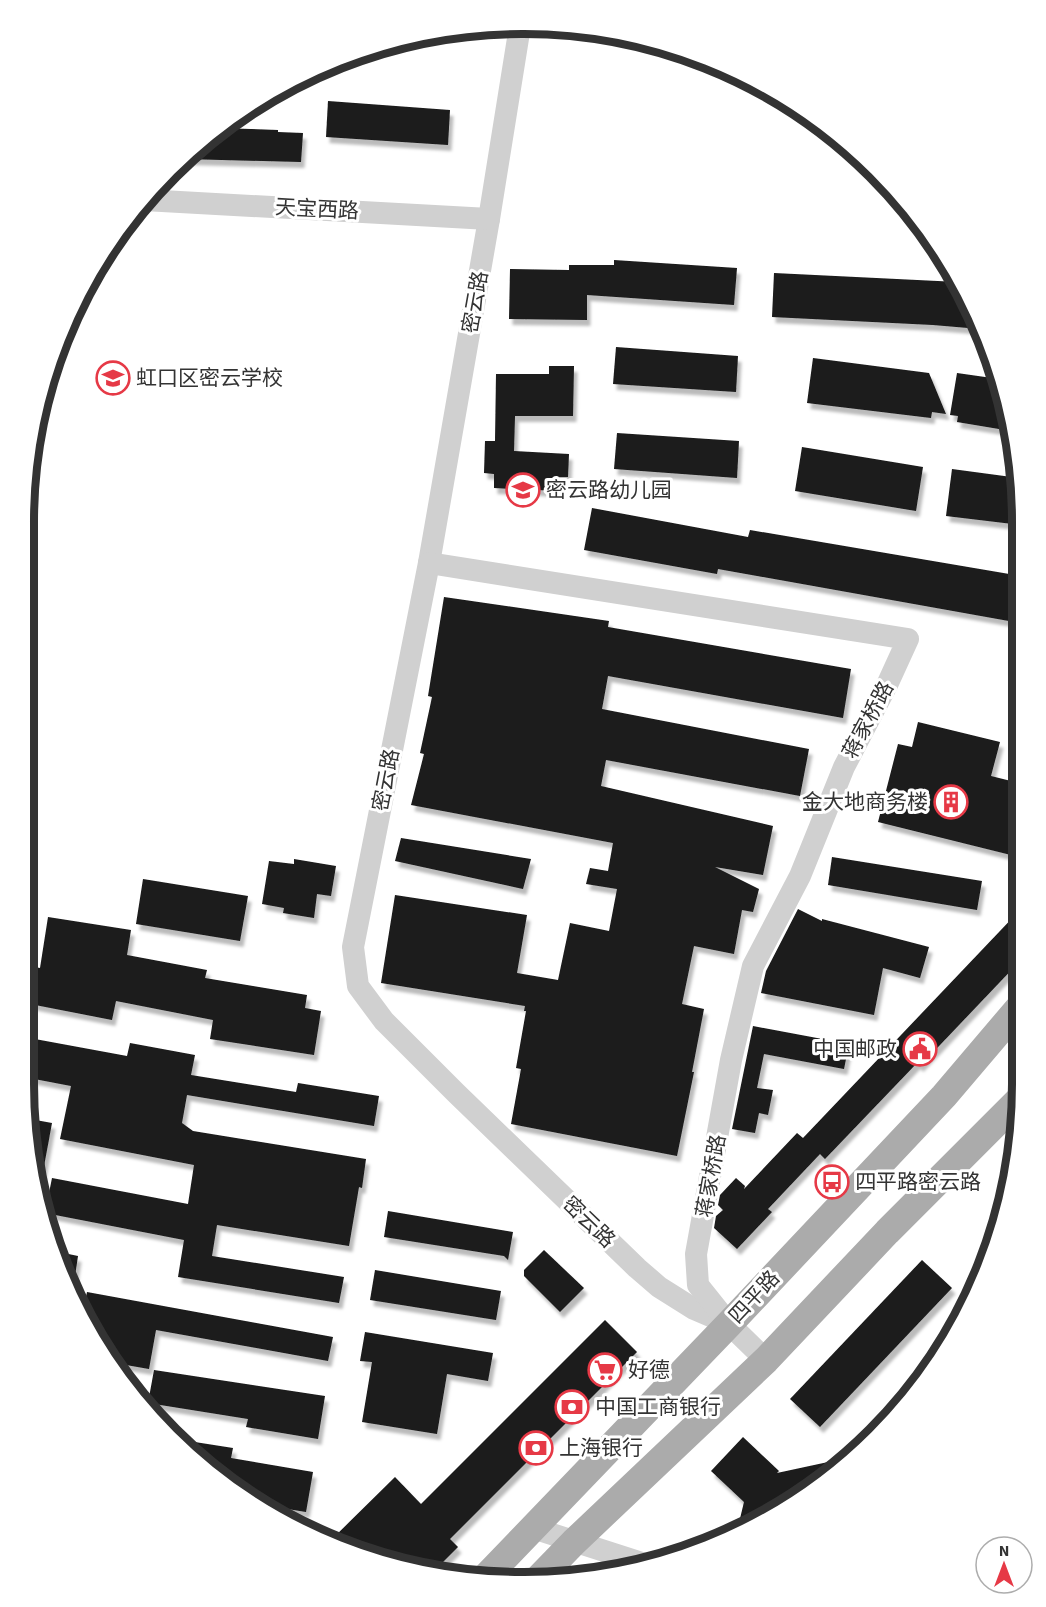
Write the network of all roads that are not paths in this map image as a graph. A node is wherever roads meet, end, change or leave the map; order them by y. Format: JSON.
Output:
{"nodes":[{"id":1,"x":519,"y":34,"type":"edge"},
{"id":2,"x":156,"y":201,"type":"edge"},
{"id":3,"x":489,"y":219,"type":"junction"},
{"id":4,"x":429,"y":563,"type":"junction"},
{"id":5,"x":1012,"y":1015,"type":"edge"},
{"id":6,"x":1012,"y":1039,"type":"edge"},
{"id":7,"x":1011,"y":1092,"type":"edge"},
{"id":8,"x":944,"y":1095,"type":"junction"},
{"id":9,"x":1010,"y":1109,"type":"edge"},
{"id":10,"x":996,"y":1124,"type":"junction"},
{"id":11,"x":729,"y":1324,"type":"junction"},
{"id":12,"x":766,"y":1359,"type":"junction"},
{"id":13,"x":532,"y":1528,"type":"junction"},
{"id":14,"x":574,"y":1542,"type":"junction"},
{"id":15,"x":613,"y":1564,"type":"edge"},
{"id":16,"x":491,"y":1571,"type":"edge"},
{"id":17,"x":546,"y":1571,"type":"edge"}],
"edges":[{"from":1,"to":3,"type":"street","name":"密云路"},
{"from":2,"to":3,"type":"street","name":"天宝西路"},
{"from":3,"to":4,"type":"street","name":"密云路"},
{"from":4,"to":11,"type":"street","name":"密云路"},
{"from":4,"to":11,"type":"street","name":"蒋家桥路"},
{"from":5,"to":8,"type":"main road","name":"四平路"},
{"from":6,"to":8,"type":"main road"},
{"from":7,"to":10,"type":"main road"},
{"from":8,"to":11,"type":"main road","name":"四平路"},
{"from":9,"to":10,"type":"main road"},
{"from":10,"to":12,"type":"main road"},
{"from":11,"to":12,"type":"street","name":"密云路"},
{"from":11,"to":13,"type":"main road","name":"四平路"},
{"from":12,"to":14,"type":"main road"},
{"from":13,"to":14,"type":"street"},
{"from":13,"to":16,"type":"main road","name":"四平路"},
{"from":14,"to":15,"type":"street"},
{"from":14,"to":17,"type":"main road"}]}
